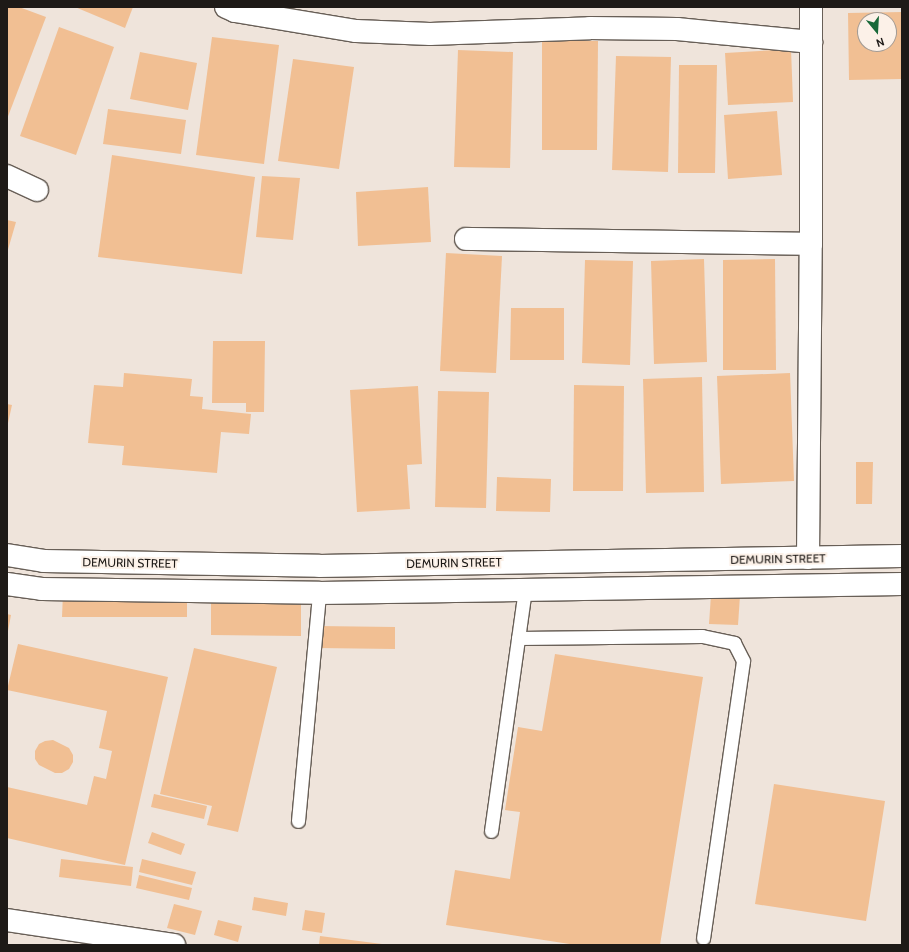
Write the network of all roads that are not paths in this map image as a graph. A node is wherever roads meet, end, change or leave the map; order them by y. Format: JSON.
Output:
{"nodes":[{"id":1,"x":226,"y":7,"type":"edge"},
{"id":2,"x":811,"y":7,"type":"edge"},
{"id":3,"x":811,"y":42,"type":"junction"},
{"id":4,"x":7,"y":176,"type":"edge"},
{"id":5,"x":37,"y":190,"type":"dead end"},
{"id":6,"x":466,"y":239,"type":"dead end"},
{"id":7,"x":811,"y":244,"type":"junction"},
{"id":8,"x":7,"y":555,"type":"edge"},
{"id":9,"x":902,"y":556,"type":"edge"},
{"id":10,"x":808,"y":558,"type":"junction"},
{"id":11,"x":7,"y":584,"type":"edge"},
{"id":12,"x":902,"y":584,"type":"edge"},
{"id":13,"x":526,"y":589,"type":"junction"},
{"id":14,"x":318,"y":593,"type":"junction"},
{"id":15,"x":518,"y":638,"type":"junction"},
{"id":16,"x":298,"y":821,"type":"dead end"},
{"id":17,"x":491,"y":831,"type":"dead end"},
{"id":18,"x":7,"y":920,"type":"edge"},
{"id":19,"x":703,"y":938,"type":"dead end"},
{"id":20,"x":174,"y":945,"type":"edge"}],
"edges":[{"from":1,"to":3,"type":"street"},
{"from":2,"to":3,"type":"street"},
{"from":3,"to":7,"type":"street"},
{"from":4,"to":5,"type":"street"},
{"from":6,"to":7,"type":"street"},
{"from":7,"to":10,"type":"street"},
{"from":8,"to":10,"type":"street","name":"DEMURIN STREET"},
{"from":9,"to":10,"type":"street","name":"DEMURIN STREET"},
{"from":11,"to":14,"type":"street"},
{"from":12,"to":13,"type":"street"},
{"from":13,"to":14,"type":"street"},
{"from":13,"to":15,"type":"lane"},
{"from":14,"to":16,"type":"lane"},
{"from":15,"to":17,"type":"lane"},
{"from":15,"to":19,"type":"lane"},
{"from":18,"to":20,"type":"street"}]}
